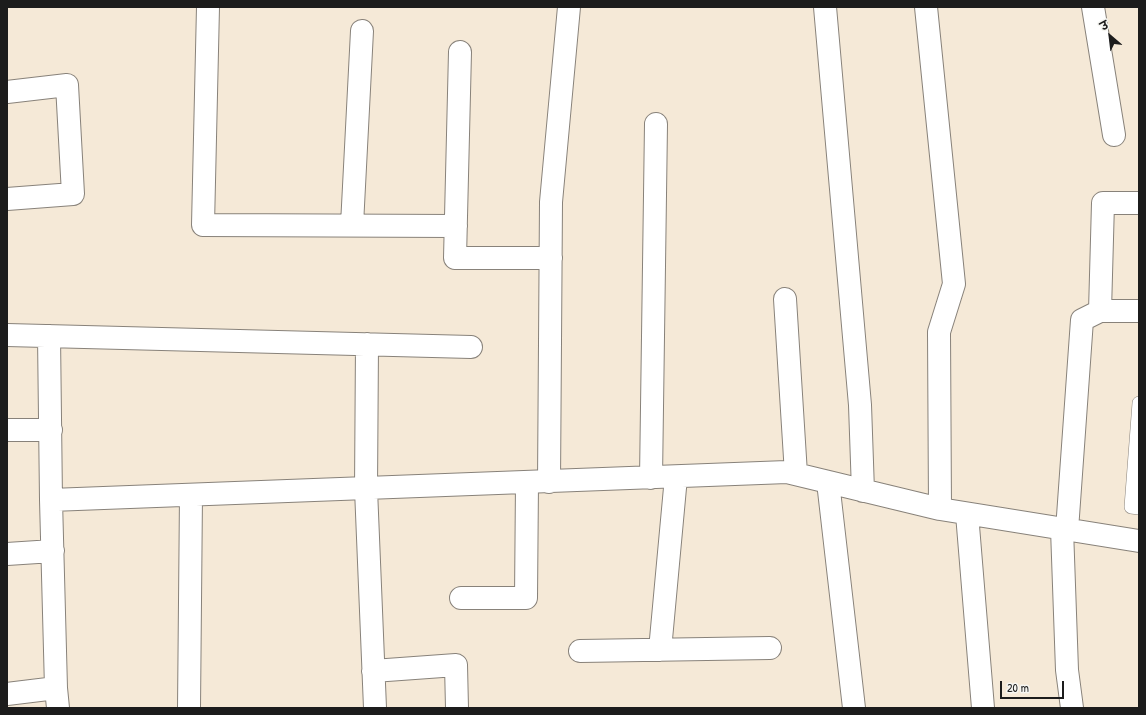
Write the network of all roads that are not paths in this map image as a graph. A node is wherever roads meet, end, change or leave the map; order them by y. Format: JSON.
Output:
{"nodes":[{"id":1,"x":208,"y":7,"type":"edge"},
{"id":2,"x":569,"y":7,"type":"edge"},
{"id":3,"x":825,"y":7,"type":"edge"},
{"id":4,"x":926,"y":7,"type":"edge"},
{"id":5,"x":1093,"y":7,"type":"edge"},
{"id":6,"x":362,"y":31,"type":"dead end"},
{"id":7,"x":460,"y":52,"type":"dead end"},
{"id":8,"x":7,"y":92,"type":"edge"},
{"id":9,"x":656,"y":124,"type":"dead end"},
{"id":10,"x":1114,"y":135,"type":"dead end"},
{"id":11,"x":7,"y":199,"type":"edge"},
{"id":12,"x":1139,"y":203,"type":"edge"},
{"id":13,"x":352,"y":226,"type":"junction"},
{"id":14,"x":456,"y":226,"type":"junction"},
{"id":15,"x":551,"y":258,"type":"junction"},
{"id":16,"x":785,"y":299,"type":"dead end"},
{"id":17,"x":1100,"y":311,"type":"junction"},
{"id":18,"x":1139,"y":311,"type":"edge"},
{"id":19,"x":7,"y":335,"type":"edge"},
{"id":20,"x":49,"y":336,"type":"junction"},
{"id":21,"x":367,"y":344,"type":"junction"},
{"id":22,"x":471,"y":347,"type":"dead end"},
{"id":23,"x":1139,"y":403,"type":"edge"},
{"id":24,"x":7,"y":430,"type":"edge"},
{"id":25,"x":51,"y":430,"type":"junction"},
{"id":26,"x":796,"y":474,"type":"junction"},
{"id":27,"x":676,"y":477,"type":"junction"},
{"id":28,"x":651,"y":478,"type":"junction"},
{"id":29,"x":550,"y":482,"type":"junction"},
{"id":30,"x":828,"y":482,"type":"junction"},
{"id":31,"x":527,"y":483,"type":"junction"},
{"id":32,"x":366,"y":489,"type":"junction"},
{"id":33,"x":863,"y":490,"type":"junction"},
{"id":34,"x":191,"y":495,"type":"junction"},
{"id":35,"x":51,"y":500,"type":"junction"},
{"id":36,"x":1139,"y":508,"type":"edge"},
{"id":37,"x":940,"y":509,"type":"junction"},
{"id":38,"x":967,"y":514,"type":"junction"},
{"id":39,"x":1065,"y":529,"type":"junction"},
{"id":40,"x":1139,"y":541,"type":"edge"},
{"id":41,"x":53,"y":551,"type":"junction"},
{"id":42,"x":7,"y":554,"type":"edge"},
{"id":43,"x":461,"y":598,"type":"dead end"},
{"id":44,"x":770,"y":648,"type":"dead end"},
{"id":45,"x":660,"y":650,"type":"junction"},
{"id":46,"x":580,"y":651,"type":"dead end"},
{"id":47,"x":374,"y":671,"type":"junction"},
{"id":48,"x":7,"y":694,"type":"edge"},
{"id":49,"x":57,"y":698,"type":"edge"},
{"id":50,"x":189,"y":708,"type":"edge"},
{"id":51,"x":375,"y":708,"type":"edge"},
{"id":52,"x":457,"y":708,"type":"edge"},
{"id":53,"x":854,"y":708,"type":"edge"},
{"id":54,"x":984,"y":708,"type":"edge"},
{"id":55,"x":1072,"y":708,"type":"edge"}],
"edges":[{"from":1,"to":13,"type":"street"},
{"from":2,"to":15,"type":"street"},
{"from":3,"to":33,"type":"street"},
{"from":4,"to":37,"type":"street"},
{"from":5,"to":10,"type":"street"},
{"from":6,"to":13,"type":"street"},
{"from":7,"to":14,"type":"street"},
{"from":8,"to":11,"type":"street"},
{"from":9,"to":28,"type":"street"},
{"from":12,"to":17,"type":"street"},
{"from":13,"to":14,"type":"street"},
{"from":14,"to":15,"type":"street"},
{"from":15,"to":29,"type":"street"},
{"from":16,"to":26,"type":"street"},
{"from":17,"to":18,"type":"street"},
{"from":17,"to":39,"type":"street"},
{"from":19,"to":20,"type":"street"},
{"from":20,"to":21,"type":"street"},
{"from":20,"to":25,"type":"street"},
{"from":21,"to":22,"type":"street"},
{"from":21,"to":32,"type":"street"},
{"from":23,"to":36,"type":"lane"},
{"from":24,"to":25,"type":"street"},
{"from":25,"to":35,"type":"street"},
{"from":26,"to":27,"type":"street"},
{"from":26,"to":30,"type":"street"},
{"from":27,"to":28,"type":"street"},
{"from":27,"to":45,"type":"street"},
{"from":28,"to":29,"type":"street"},
{"from":29,"to":31,"type":"street"},
{"from":30,"to":33,"type":"street"},
{"from":30,"to":53,"type":"street"},
{"from":31,"to":32,"type":"street"},
{"from":31,"to":43,"type":"street"},
{"from":32,"to":34,"type":"street"},
{"from":32,"to":47,"type":"street"},
{"from":33,"to":37,"type":"street"},
{"from":34,"to":35,"type":"street"},
{"from":34,"to":50,"type":"street"},
{"from":35,"to":41,"type":"street"},
{"from":37,"to":38,"type":"street"},
{"from":38,"to":39,"type":"street"},
{"from":38,"to":54,"type":"street"},
{"from":39,"to":40,"type":"street"},
{"from":39,"to":55,"type":"street"},
{"from":41,"to":42,"type":"street"},
{"from":41,"to":49,"type":"street"},
{"from":44,"to":45,"type":"street"},
{"from":45,"to":46,"type":"street"},
{"from":47,"to":51,"type":"street"},
{"from":47,"to":52,"type":"street"},
{"from":48,"to":49,"type":"street"}]}
